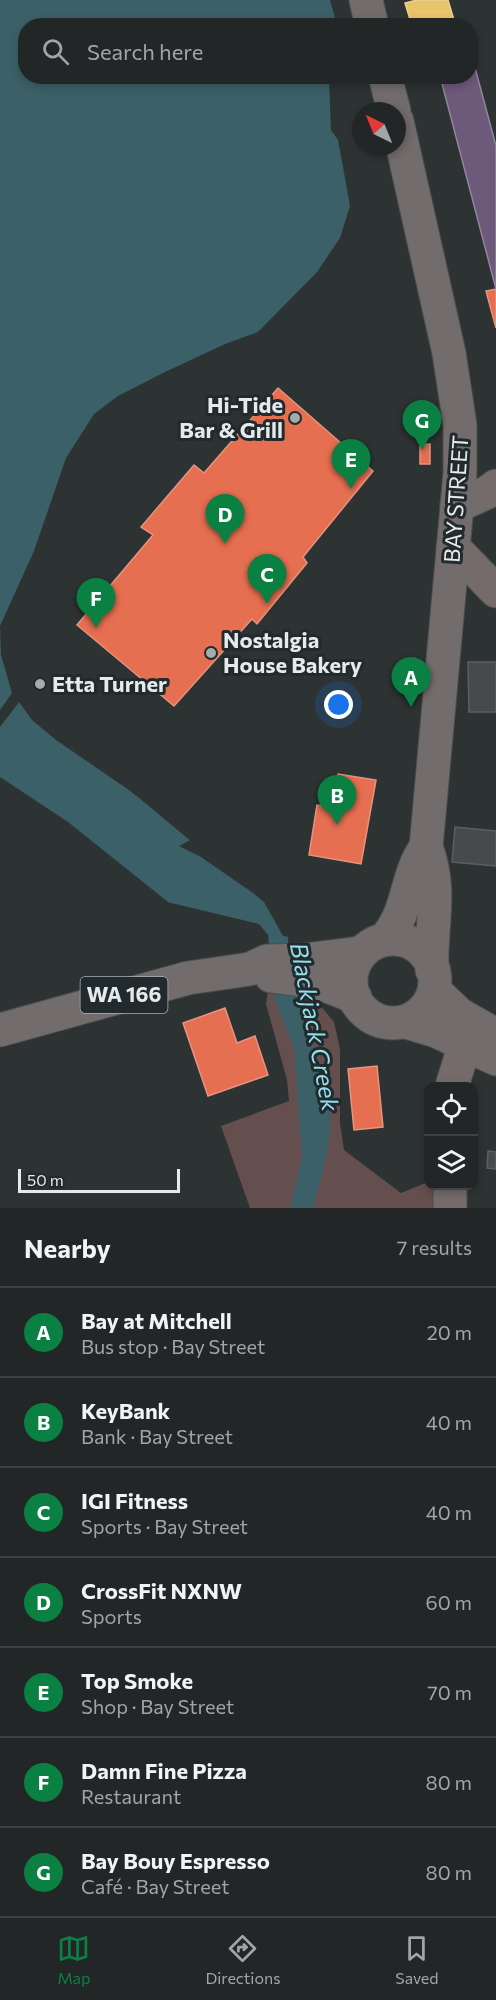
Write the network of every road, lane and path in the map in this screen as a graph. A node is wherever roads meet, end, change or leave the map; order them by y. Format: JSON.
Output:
{"nodes":[{"id":1,"x":366,"y":0,"type":"edge"},
{"id":2,"x":370,"y":18,"type":"edge"},
{"id":3,"x":387,"y":84,"type":"edge"},
{"id":4,"x":392,"y":102,"type":"edge"},
{"id":5,"x":405,"y":156,"type":"edge"},
{"id":6,"x":496,"y":486,"type":"edge"},
{"id":7,"x":457,"y":506,"type":"junction"},
{"id":8,"x":453,"y":548,"type":"junction"},
{"id":9,"x":496,"y":591,"type":"edge"},
{"id":10,"x":426,"y":847,"type":"junction"},
{"id":11,"x":372,"y":946,"type":"junction"},
{"id":12,"x":304,"y":970,"type":"junction"},
{"id":13,"x":433,"y":980,"type":"junction"},
{"id":14,"x":355,"y":997,"type":"junction"},
{"id":15,"x":406,"y":1022,"type":"junction"},
{"id":16,"x":0,"y":1030,"type":"edge"},
{"id":17,"x":496,"y":1035,"type":"edge"},
{"id":18,"x":465,"y":1044,"type":"junction"},
{"id":19,"x":496,"y":1059,"type":"edge"},
{"id":20,"x":453,"y":1082,"type":"edge"},
{"id":21,"x":450,"y":1190,"type":"edge"},
{"id":22,"x":450,"y":1208,"type":"edge"}],
"edges":[{"from":1,"to":2,"type":"main road"},
{"from":3,"to":4,"type":"main road"},
{"from":5,"to":7,"type":"main road","name":"BAY STREET"},
{"from":6,"to":7,"type":"street"},
{"from":7,"to":8,"type":"main road","name":"BAY STREET"},
{"from":8,"to":9,"type":"street"},
{"from":8,"to":10,"type":"main road","name":"BAY STREET"},
{"from":10,"to":11,"type":"main road","name":"BAY STREET"},
{"from":10,"to":13,"type":"main road","name":"BAY STREET"},
{"from":11,"to":12,"type":"main road","number":"WA 166"},
{"from":11,"to":13,"type":"main road","number":"WA 166"},
{"from":11,"to":14,"type":"main road"},
{"from":12,"to":14,"type":"main road","number":"WA 166"},
{"from":12,"to":16,"type":"main road","number":"WA 166"},
{"from":13,"to":15,"type":"main road"},
{"from":13,"to":17,"type":"main road","number":"WA 166"},
{"from":14,"to":15,"type":"main road","number":"WA 166"},
{"from":15,"to":18,"type":"main road","number":"WA 166"},
{"from":18,"to":19,"type":"main road","number":"WA 166"},
{"from":18,"to":20,"type":"street"},
{"from":21,"to":22,"type":"street"}]}
